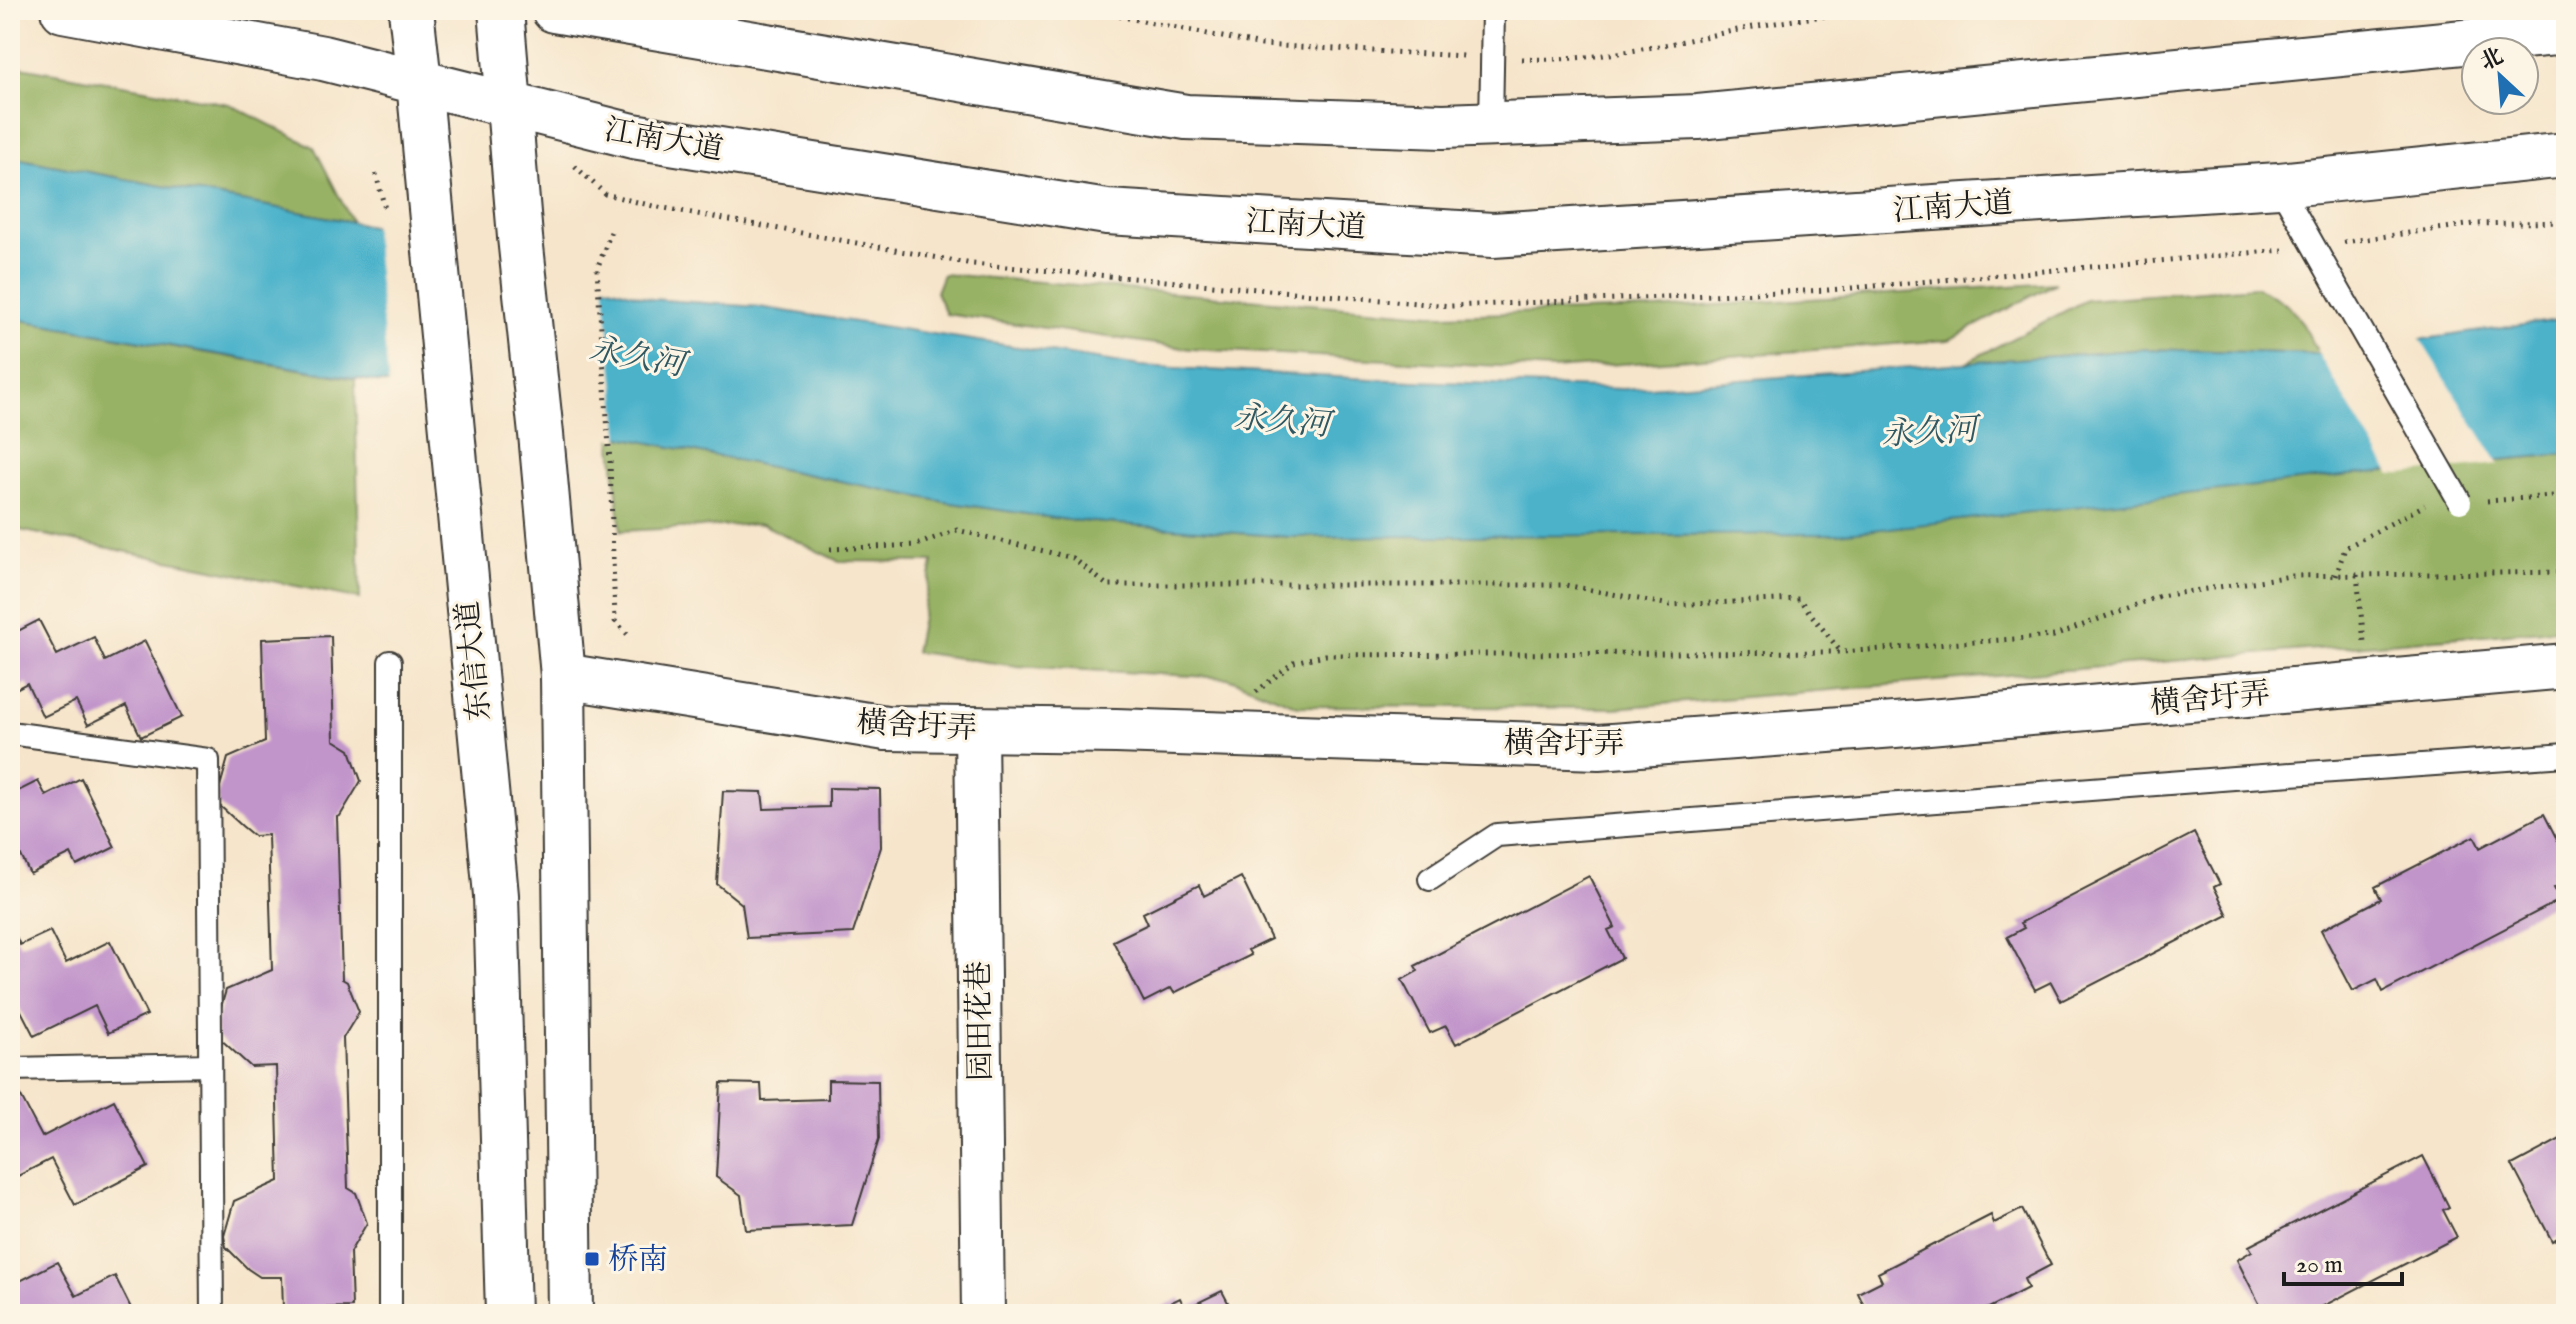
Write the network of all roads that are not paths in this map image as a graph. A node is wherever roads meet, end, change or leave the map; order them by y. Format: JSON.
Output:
{"nodes":[{"id":1,"x":63,"y":10,"type":"edge"},
{"id":2,"x":411,"y":10,"type":"edge"},
{"id":3,"x":501,"y":10,"type":"edge"},
{"id":4,"x":554,"y":10,"type":"edge"},
{"id":5,"x":1493,"y":10,"type":"edge"},
{"id":6,"x":2566,"y":32,"type":"edge"},
{"id":7,"x":419,"y":82,"type":"junction"},
{"id":8,"x":509,"y":105,"type":"junction"},
{"id":9,"x":1491,"y":125,"type":"junction"},
{"id":10,"x":2566,"y":155,"type":"edge"},
{"id":11,"x":2279,"y":185,"type":"junction"},
{"id":12,"x":2460,"y":502,"type":"dead end"},
{"id":13,"x":390,"y":662,"type":"dead end"},
{"id":14,"x":2566,"y":666,"type":"edge"},
{"id":15,"x":563,"y":676,"type":"junction"},
{"id":16,"x":976,"y":729,"type":"junction"},
{"id":17,"x":10,"y":733,"type":"edge"},
{"id":18,"x":2566,"y":755,"type":"edge"},
{"id":19,"x":1430,"y":879,"type":"dead end"},
{"id":20,"x":210,"y":1065,"type":"junction"},
{"id":21,"x":10,"y":1069,"type":"edge"},
{"id":22,"x":212,"y":1314,"type":"edge"},
{"id":23,"x":390,"y":1314,"type":"edge"},
{"id":24,"x":508,"y":1314,"type":"edge"},
{"id":25,"x":570,"y":1314,"type":"edge"},
{"id":26,"x":983,"y":1314,"type":"edge"}],
"edges":[{"from":1,"to":7,"type":"main road","name":"江南大道"},
{"from":2,"to":7,"type":"main road","name":"东信大道"},
{"from":3,"to":8,"type":"main road"},
{"from":4,"to":9,"type":"main road"},
{"from":5,"to":9,"type":"lane"},
{"from":6,"to":9,"type":"main road"},
{"from":7,"to":8,"type":"main road","name":"江南大道"},
{"from":7,"to":24,"type":"main road","name":"东信大道"},
{"from":8,"to":11,"type":"main road","name":"江南大道"},
{"from":8,"to":15,"type":"main road"},
{"from":10,"to":11,"type":"main road","name":"江南大道"},
{"from":11,"to":12,"type":"lane","bridge":true},
{"from":13,"to":23,"type":"lane"},
{"from":14,"to":16,"type":"main road","name":"横舍圩弄"},
{"from":15,"to":16,"type":"main road","name":"横舍圩弄"},
{"from":15,"to":25,"type":"main road"},
{"from":16,"to":26,"type":"street","name":"园田花巷"},
{"from":17,"to":20,"type":"lane"},
{"from":18,"to":19,"type":"lane"},
{"from":20,"to":21,"type":"lane"},
{"from":20,"to":22,"type":"lane"}]}
